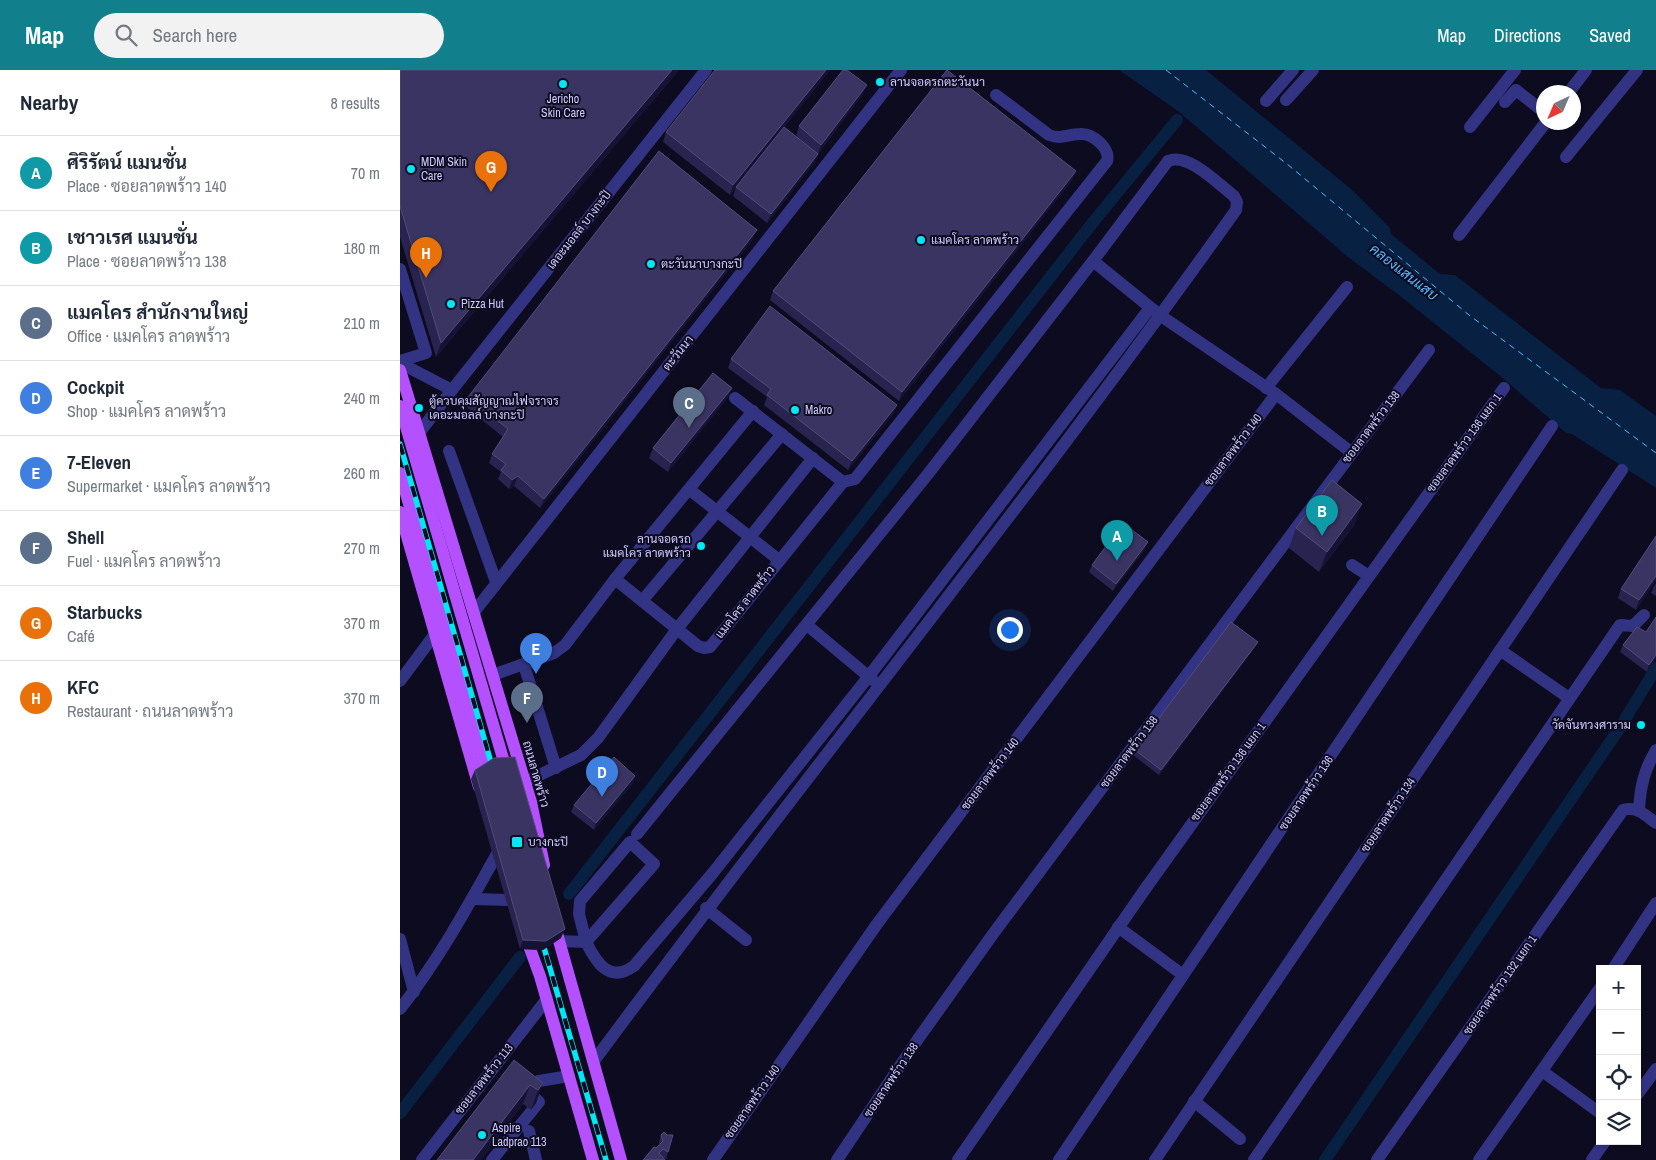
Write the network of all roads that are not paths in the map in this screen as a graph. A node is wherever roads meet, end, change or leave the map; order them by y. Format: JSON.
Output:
{"nodes":[{"id":1,"x":706,"y":70,"type":"edge"},
{"id":2,"x":901,"y":70,"type":"edge"},
{"id":3,"x":1293,"y":70,"type":"edge"},
{"id":4,"x":1313,"y":70,"type":"edge"},
{"id":5,"x":1515,"y":70,"type":"edge"},
{"id":6,"x":1586,"y":70,"type":"edge"},
{"id":7,"x":1638,"y":70,"type":"edge"},
{"id":8,"x":1574,"y":85,"type":"edge"},
{"id":9,"x":996,"y":95,"type":"dead end"},
{"id":10,"x":1286,"y":100,"type":"dead end"},
{"id":11,"x":1266,"y":101,"type":"dead end"},
{"id":12,"x":1505,"y":102,"type":"dead end"},
{"id":13,"x":1536,"y":106,"type":"edge"},
{"id":14,"x":1470,"y":127,"type":"dead end"},
{"id":15,"x":1540,"y":130,"type":"edge"},
{"id":16,"x":1566,"y":157,"type":"dead end"},
{"id":17,"x":1459,"y":235,"type":"dead end"},
{"id":18,"x":1093,"y":261,"type":"junction"},
{"id":19,"x":400,"y":270,"type":"edge"},
{"id":20,"x":1347,"y":287,"type":"dead end"},
{"id":21,"x":1150,"y":308,"type":"junction"},
{"id":22,"x":1161,"y":316,"type":"junction"},
{"id":23,"x":1429,"y":350,"type":"dead end"},
{"id":24,"x":400,"y":362,"type":"edge"},
{"id":25,"x":400,"y":370,"type":"edge"},
{"id":26,"x":1504,"y":388,"type":"dead end"},
{"id":27,"x":452,"y":390,"type":"junction"},
{"id":28,"x":1271,"y":391,"type":"junction"},
{"id":29,"x":735,"y":398,"type":"dead end"},
{"id":30,"x":400,"y":406,"type":"edge"},
{"id":31,"x":753,"y":411,"type":"junction"},
{"id":32,"x":1552,"y":426,"type":"dead end"},
{"id":33,"x":419,"y":433,"type":"junction"},
{"id":34,"x":782,"y":434,"type":"junction"},
{"id":35,"x":449,"y":452,"type":"dead end"},
{"id":36,"x":1352,"y":452,"type":"junction"},
{"id":37,"x":813,"y":458,"type":"junction"},
{"id":38,"x":1622,"y":470,"type":"dead end"},
{"id":39,"x":400,"y":473,"type":"edge"},
{"id":40,"x":843,"y":482,"type":"junction"},
{"id":41,"x":690,"y":490,"type":"junction"},
{"id":42,"x":1322,"y":491,"type":"junction"},
{"id":43,"x":1337,"y":503,"type":"edge"},
{"id":44,"x":717,"y":511,"type":"junction"},
{"id":45,"x":400,"y":512,"type":"edge"},
{"id":46,"x":403,"y":536,"type":"edge"},
{"id":47,"x":750,"y":536,"type":"junction"},
{"id":48,"x":779,"y":560,"type":"junction"},
{"id":49,"x":1352,"y":565,"type":"dead end"},
{"id":50,"x":1369,"y":576,"type":"junction"},
{"id":51,"x":615,"y":579,"type":"junction"},
{"id":52,"x":496,"y":582,"type":"junction"},
{"id":53,"x":642,"y":601,"type":"junction"},
{"id":54,"x":474,"y":612,"type":"junction"},
{"id":55,"x":1644,"y":615,"type":"dead end"},
{"id":56,"x":807,"y":625,"type":"junction"},
{"id":57,"x":677,"y":629,"type":"junction"},
{"id":58,"x":435,"y":634,"type":"junction"},
{"id":59,"x":1500,"y":650,"type":"junction"},
{"id":60,"x":524,"y":665,"type":"junction"},
{"id":61,"x":493,"y":675,"type":"junction"},
{"id":62,"x":868,"y":676,"type":"junction"},
{"id":63,"x":400,"y":680,"type":"edge"},
{"id":64,"x":880,"y":686,"type":"junction"},
{"id":65,"x":1569,"y":698,"type":"junction"},
{"id":66,"x":1656,"y":750,"type":"edge"},
{"id":67,"x":556,"y":768,"type":"junction"},
{"id":68,"x":510,"y":781,"type":"edge"},
{"id":69,"x":525,"y":782,"type":"junction"},
{"id":70,"x":1640,"y":811,"type":"junction"},
{"id":71,"x":520,"y":816,"type":"edge"},
{"id":72,"x":1656,"y":823,"type":"edge"},
{"id":73,"x":637,"y":834,"type":"dead end"},
{"id":74,"x":498,"y":852,"type":"junction"},
{"id":75,"x":511,"y":858,"type":"edge"},
{"id":76,"x":503,"y":868,"type":"edge"},
{"id":77,"x":514,"y":885,"type":"edge"},
{"id":78,"x":472,"y":899,"type":"junction"},
{"id":79,"x":1656,"y":903,"type":"edge"},
{"id":80,"x":518,"y":905,"type":"joint"},
{"id":81,"x":706,"y":908,"type":"junction"},
{"id":82,"x":550,"y":909,"type":"edge"},
{"id":83,"x":525,"y":923,"type":"edge"},
{"id":84,"x":1118,"y":927,"type":"junction"},
{"id":85,"x":400,"y":939,"type":"edge"},
{"id":86,"x":746,"y":940,"type":"dead end"},
{"id":87,"x":560,"y":941,"type":"junction"},
{"id":88,"x":586,"y":942,"type":"junction"},
{"id":89,"x":1616,"y":965,"type":"edge"},
{"id":90,"x":1183,"y":975,"type":"junction"},
{"id":91,"x":414,"y":992,"type":"junction"},
{"id":92,"x":1596,"y":994,"type":"edge"},
{"id":93,"x":546,"y":999,"type":"junction"},
{"id":94,"x":400,"y":1009,"type":"edge"},
{"id":95,"x":594,"y":1061,"type":"junction"},
{"id":96,"x":1656,"y":1069,"type":"edge"},
{"id":97,"x":1542,"y":1072,"type":"junction"},
{"id":98,"x":569,"y":1076,"type":"junction"},
{"id":99,"x":517,"y":1082,"type":"edge"},
{"id":100,"x":1641,"y":1090,"type":"edge"},
{"id":101,"x":529,"y":1092,"type":"junction"},
{"id":102,"x":1194,"y":1101,"type":"junction"},
{"id":103,"x":1596,"y":1110,"type":"edge"},
{"id":104,"x":529,"y":1131,"type":"dead end"},
{"id":105,"x":1240,"y":1139,"type":"dead end"},
{"id":106,"x":1602,"y":1145,"type":"edge"},
{"id":107,"x":487,"y":1158,"type":"edge"},
{"id":108,"x":422,"y":1160,"type":"edge"},
{"id":109,"x":536,"y":1160,"type":"edge"},
{"id":110,"x":593,"y":1160,"type":"edge"},
{"id":111,"x":621,"y":1160,"type":"edge"},
{"id":112,"x":712,"y":1160,"type":"edge"},
{"id":113,"x":837,"y":1160,"type":"edge"},
{"id":114,"x":958,"y":1160,"type":"edge"},
{"id":115,"x":1059,"y":1160,"type":"edge"},
{"id":116,"x":1155,"y":1160,"type":"edge"},
{"id":117,"x":1254,"y":1160,"type":"edge"},
{"id":118,"x":1377,"y":1160,"type":"edge"},
{"id":119,"x":1479,"y":1160,"type":"edge"},
{"id":120,"x":1592,"y":1160,"type":"edge"}],
"edges":[{"from":1,"to":27,"type":"street","name":"เดอะมอลล์ บางกะปิ"},
{"from":2,"to":52,"type":"street","name":"ตะวันนา"},
{"from":3,"to":11,"type":"street"},
{"from":4,"to":10,"type":"street"},
{"from":5,"to":14,"type":"street"},
{"from":6,"to":8,"type":"street"},
{"from":7,"to":16,"type":"street"},
{"from":9,"to":40,"type":"street","name":"แมคโคร ลาดพร้าว"},
{"from":12,"to":13,"type":"street"},
{"from":15,"to":17,"type":"street"},
{"from":18,"to":21,"type":"street"},
{"from":18,"to":22,"type":"street"},
{"from":18,"to":56,"type":"street"},
{"from":19,"to":24,"type":"street"},
{"from":20,"to":28,"type":"street","name":"ซอยลาดพร้าว 140"},
{"from":21,"to":22,"type":"street"},
{"from":21,"to":62,"type":"street"},
{"from":22,"to":28,"type":"street"},
{"from":22,"to":64,"type":"street"},
{"from":23,"to":36,"type":"street","name":"ซอยลาดพร้าว 138"},
{"from":24,"to":27,"type":"street"},
{"from":25,"to":33,"type":"main road","name":"ถนนลาดพร้าว"},
{"from":26,"to":50,"type":"street","name":"ซอยลาดพร้าว 136 แยก 1"},
{"from":27,"to":33,"type":"street","name":"เดอะมอลล์ บางกะปิ"},
{"from":28,"to":36,"type":"street"},
{"from":28,"to":112,"type":"street","name":"ซอยลาดพร้าว 140"},
{"from":29,"to":31,"type":"street"},
{"from":30,"to":68,"type":"main road"},
{"from":31,"to":34,"type":"street"},
{"from":31,"to":41,"type":"street"},
{"from":32,"to":90,"type":"street","name":"ซอยลาดพร้าว 136"},
{"from":33,"to":54,"type":"main road","name":"ถนนลาดพร้าว"},
{"from":34,"to":37,"type":"street"},
{"from":34,"to":44,"type":"street"},
{"from":35,"to":52,"type":"street"},
{"from":36,"to":42,"type":"street","name":"ซอยลาดพร้าว 138"},
{"from":37,"to":40,"type":"street"},
{"from":37,"to":47,"type":"street"},
{"from":38,"to":59,"type":"street","name":"ซอยลาดพร้าว 134"},
{"from":39,"to":58,"type":"main road"},
{"from":40,"to":48,"type":"street","name":"แมคโคร ลาดพร้าว"},
{"from":41,"to":44,"type":"street"},
{"from":41,"to":51,"type":"street"},
{"from":42,"to":43,"type":"street"},
{"from":42,"to":113,"type":"street","name":"ซอยลาดพร้าว 138"},
{"from":44,"to":47,"type":"street"},
{"from":44,"to":53,"type":"street"},
{"from":45,"to":46,"type":"main road"},
{"from":46,"to":58,"type":"main road"},
{"from":47,"to":48,"type":"street"},
{"from":47,"to":57,"type":"street"},
{"from":48,"to":57,"type":"street","name":"แมคโคร ลาดพร้าว"},
{"from":49,"to":50,"type":"street"},
{"from":50,"to":84,"type":"street","name":"ซอยลาดพร้าว 136 แยก 1"},
{"from":51,"to":53,"type":"street","name":"แมคโคร ลาดพร้าว"},
{"from":51,"to":60,"type":"street"},
{"from":52,"to":54,"type":"street","name":"ตะวันนา"},
{"from":53,"to":57,"type":"street","name":"แมคโคร ลาดพร้าว"},
{"from":54,"to":61,"type":"main road","name":"ถนนลาดพร้าว"},
{"from":55,"to":65,"type":"street"},
{"from":56,"to":62,"type":"street"},
{"from":56,"to":73,"type":"street"},
{"from":57,"to":67,"type":"street"},
{"from":58,"to":63,"type":"street"},
{"from":59,"to":65,"type":"street"},
{"from":59,"to":102,"type":"street","name":"ซอยลาดพร้าว 134"},
{"from":60,"to":61,"type":"street"},
{"from":60,"to":67,"type":"street"},
{"from":61,"to":69,"type":"main road","name":"ถนนลาดพร้าว"},
{"from":62,"to":64,"type":"street"},
{"from":62,"to":88,"type":"street"},
{"from":64,"to":81,"type":"street"},
{"from":65,"to":117,"type":"street"},
{"from":66,"to":70,"type":"street"},
{"from":67,"to":69,"type":"street"},
{"from":69,"to":71,"type":"main road","name":"ถนนลาดพร้าว"},
{"from":70,"to":72,"type":"street"},
{"from":70,"to":118,"type":"street","name":"ซอยลาดพร้าว 132 แยก 1"},
{"from":74,"to":75,"type":"main road"},
{"from":74,"to":76,"type":"main road"},
{"from":74,"to":78,"type":"street"},
{"from":77,"to":80,"type":"main road"},
{"from":78,"to":80,"type":"street"},
{"from":78,"to":91,"type":"street"},
{"from":79,"to":89,"type":"street"},
{"from":81,"to":86,"type":"street"},
{"from":81,"to":95,"type":"street"},
{"from":82,"to":87,"type":"main road"},
{"from":83,"to":93,"type":"main road"},
{"from":84,"to":90,"type":"street"},
{"from":84,"to":114,"type":"street","name":"ซอยลาดพร้าว 136 แยก 1"},
{"from":85,"to":91,"type":"street"},
{"from":87,"to":88,"type":"street"},
{"from":87,"to":95,"type":"main road"},
{"from":88,"to":88,"type":"street"},
{"from":90,"to":115,"type":"street","name":"ซอยลาดพร้าว 136"},
{"from":91,"to":94,"type":"street"},
{"from":92,"to":97,"type":"street"},
{"from":93,"to":98,"type":"main road"},
{"from":93,"to":108,"type":"street","name":"ซอยลาดพร้าว 113"},
{"from":95,"to":111,"type":"main road"},
{"from":96,"to":100,"type":"street"},
{"from":97,"to":103,"type":"street"},
{"from":97,"to":119,"type":"street"},
{"from":98,"to":101,"type":"street"},
{"from":98,"to":110,"type":"main road"},
{"from":99,"to":101,"type":"street"},
{"from":101,"to":107,"type":"street"},
{"from":102,"to":105,"type":"street"},
{"from":102,"to":116,"type":"street","name":"ซอยลาดพร้าว 134"},
{"from":104,"to":109,"type":"street"},
{"from":106,"to":120,"type":"street"}]}
